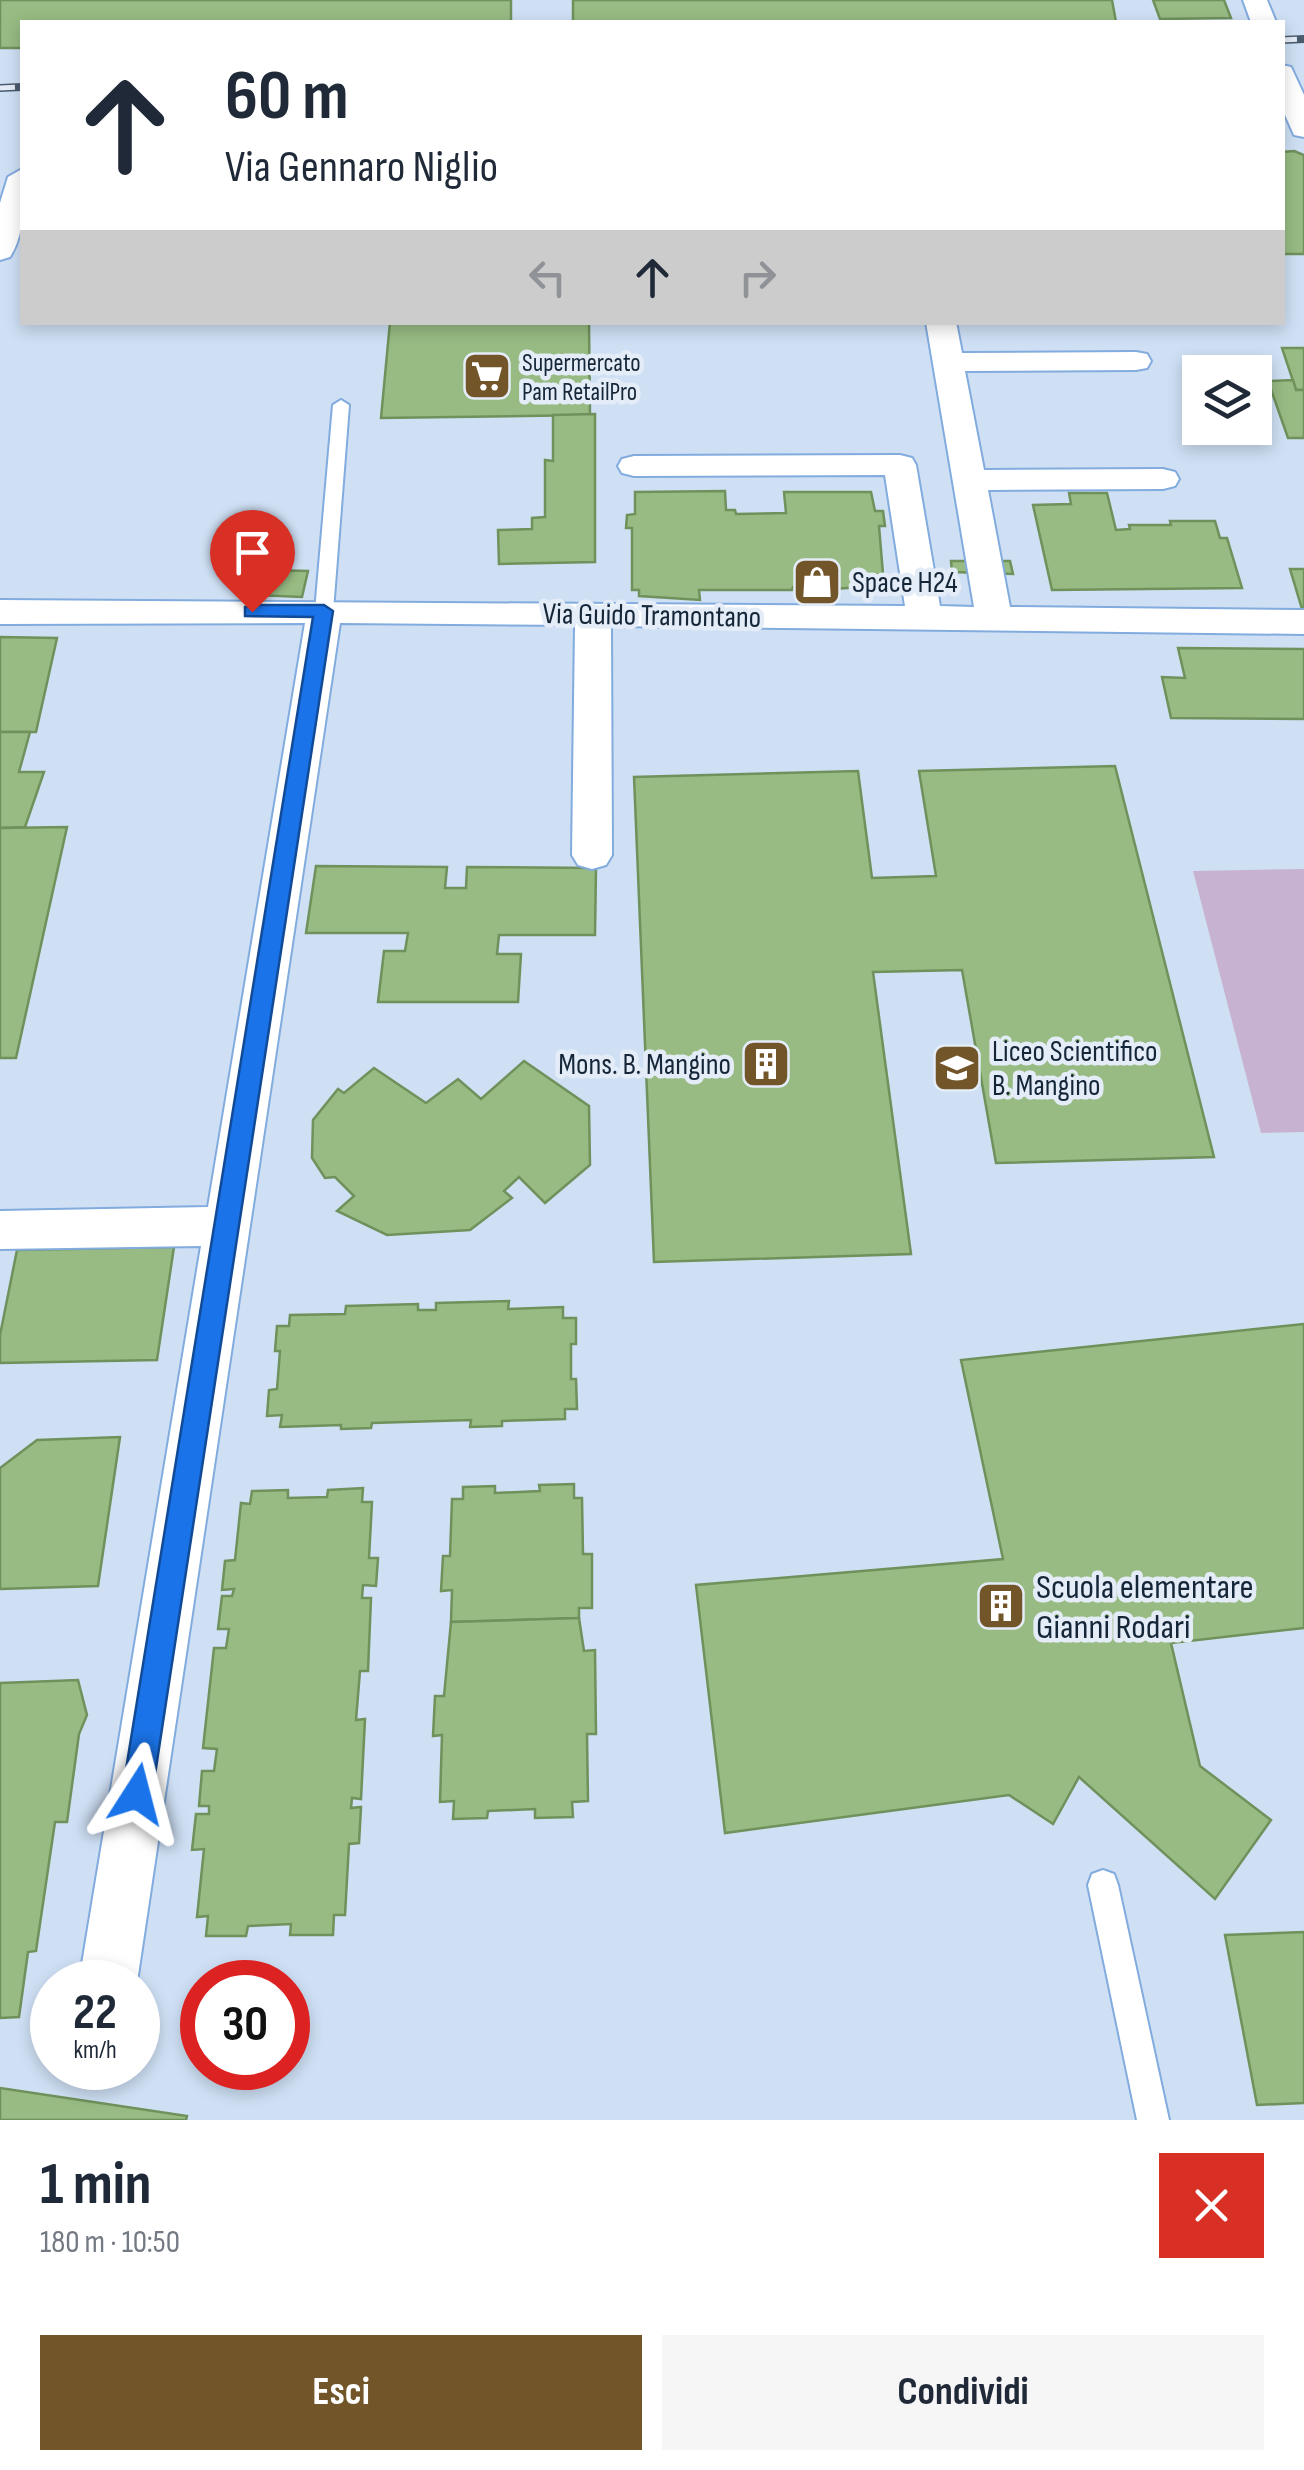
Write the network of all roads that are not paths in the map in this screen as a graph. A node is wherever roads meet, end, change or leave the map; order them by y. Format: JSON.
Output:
{"nodes":[{"id":1,"x":1285,"y":81,"type":"edge"},
{"id":2,"x":1304,"y":129,"type":"edge"},
{"id":3,"x":20,"y":184,"type":"edge"},
{"id":4,"x":0,"y":251,"type":"edge"},
{"id":5,"x":943,"y":325,"type":"edge"},
{"id":6,"x":1136,"y":361,"type":"dead end"},
{"id":7,"x":949,"y":362,"type":"junction"},
{"id":8,"x":340,"y":405,"type":"dead end"},
{"id":9,"x":634,"y":466,"type":"dead end"},
{"id":10,"x":1164,"y":479,"type":"dead end"},
{"id":11,"x":970,"y":480,"type":"junction"},
{"id":12,"x":324,"y":611,"type":"junction"},
{"id":13,"x":0,"y":612,"type":"edge"},
{"id":14,"x":593,"y":614,"type":"junction"},
{"id":15,"x":924,"y":618,"type":"junction"},
{"id":16,"x":994,"y":618,"type":"junction"},
{"id":17,"x":1304,"y":622,"type":"edge"},
{"id":18,"x":592,"y":856,"type":"dead end"},
{"id":19,"x":225,"y":1226,"type":"junction"},
{"id":20,"x":0,"y":1230,"type":"edge"},
{"id":21,"x":1103,"y":1885,"type":"dead end"},
{"id":22,"x":111,"y":1960,"type":"edge"},
{"id":23,"x":1153,"y":2120,"type":"edge"}],
"edges":[{"from":1,"to":2,"type":"street"},
{"from":3,"to":4,"type":"street"},
{"from":5,"to":7,"type":"street"},
{"from":6,"to":7,"type":"street"},
{"from":7,"to":11,"type":"street"},
{"from":8,"to":12,"type":"lane"},
{"from":9,"to":15,"type":"street"},
{"from":10,"to":11,"type":"street"},
{"from":11,"to":16,"type":"street"},
{"from":12,"to":13,"type":"street","name":"Via Guido Tramontano"},
{"from":12,"to":14,"type":"street","name":"Via Guido Tramontano"},
{"from":12,"to":19,"type":"street"},
{"from":14,"to":15,"type":"street","name":"Via Guido Tramontano"},
{"from":14,"to":18,"type":"street"},
{"from":15,"to":16,"type":"street","name":"Via Guido Tramontano"},
{"from":16,"to":17,"type":"street","name":"Via Guido Tramontano"},
{"from":19,"to":20,"type":"street"},
{"from":19,"to":22,"type":"street"},
{"from":21,"to":23,"type":"lane"}]}
